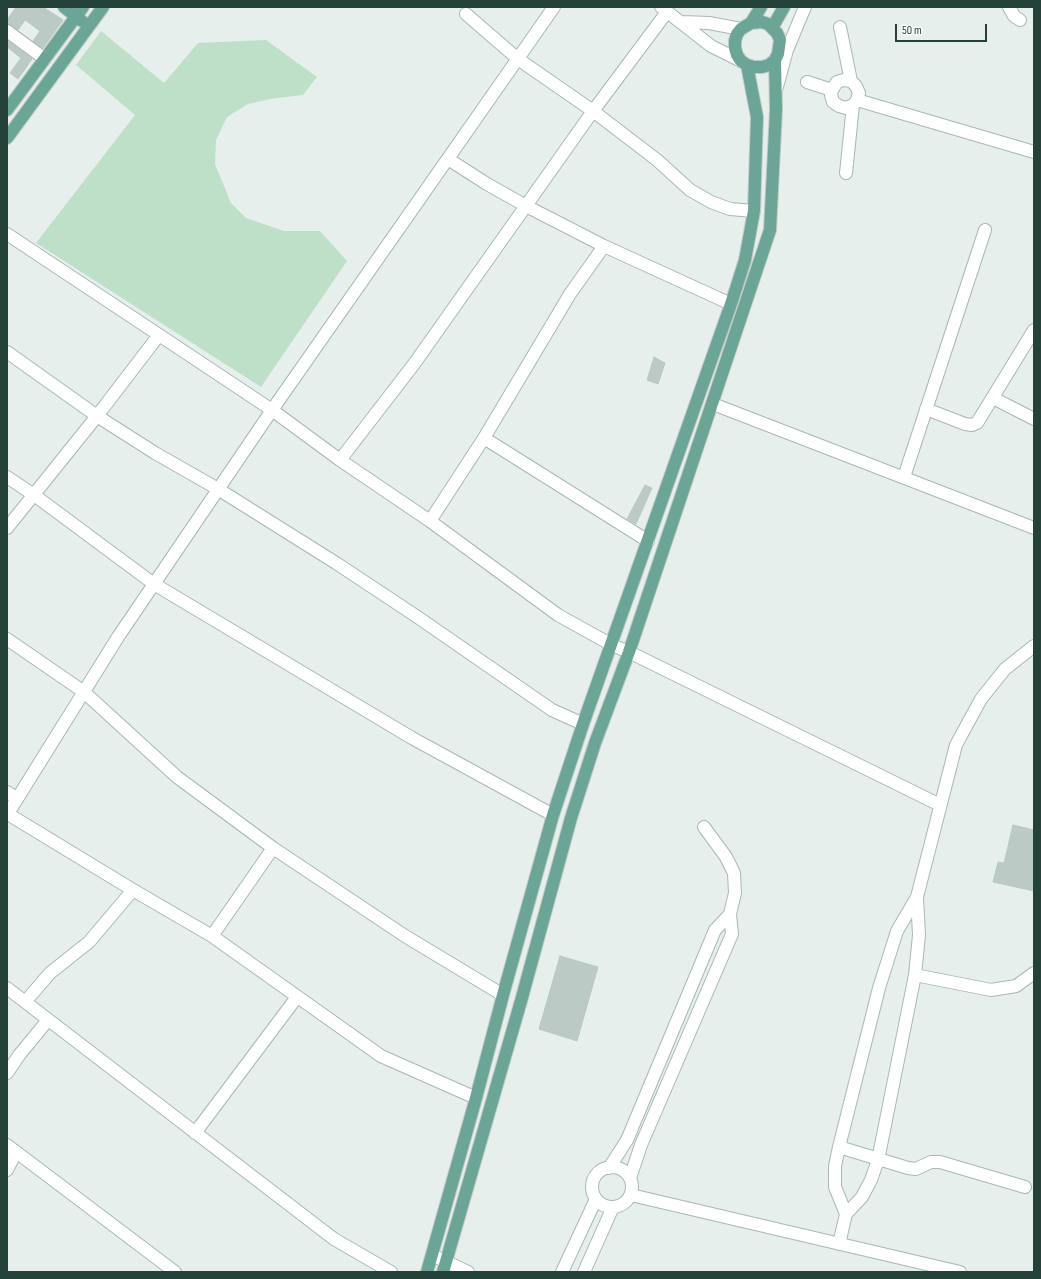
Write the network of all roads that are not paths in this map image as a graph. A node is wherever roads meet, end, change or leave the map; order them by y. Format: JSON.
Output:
{"nodes":[{"id":1,"x":64,"y":7,"type":"edge"},
{"id":2,"x":554,"y":7,"type":"edge"},
{"id":3,"x":761,"y":7,"type":"edge"},
{"id":4,"x":784,"y":7,"type":"edge"},
{"id":5,"x":805,"y":7,"type":"edge"},
{"id":6,"x":1009,"y":7,"type":"edge"},
{"id":7,"x":664,"y":9,"type":"edge"},
{"id":8,"x":81,"y":10,"type":"edge"},
{"id":9,"x":99,"y":11,"type":"edge"},
{"id":10,"x":466,"y":14,"type":"dead end"},
{"id":11,"x":1020,"y":20,"type":"dead end"},
{"id":12,"x":682,"y":22,"type":"junction"},
{"id":13,"x":89,"y":26,"type":"junction"},
{"id":14,"x":746,"y":26,"type":"junction"},
{"id":15,"x":772,"y":28,"type":"junction"},
{"id":16,"x":840,"y":28,"type":"dead end"},
{"id":17,"x":7,"y":31,"type":"edge"},
{"id":18,"x":45,"y":59,"type":"junction"},
{"id":19,"x":518,"y":59,"type":"junction"},
{"id":20,"x":775,"y":60,"type":"junction"},
{"id":21,"x":744,"y":63,"type":"junction"},
{"id":22,"x":851,"y":81,"type":"junction"},
{"id":23,"x":806,"y":82,"type":"dead end"},
{"id":24,"x":832,"y":90,"type":"junction"},
{"id":25,"x":775,"y":94,"type":"junction"},
{"id":26,"x":855,"y":102,"type":"junction"},
{"id":27,"x":7,"y":110,"type":"edge"},
{"id":28,"x":593,"y":111,"type":"junction"},
{"id":29,"x":7,"y":138,"type":"edge"},
{"id":30,"x":1034,"y":152,"type":"edge"},
{"id":31,"x":448,"y":159,"type":"junction"},
{"id":32,"x":846,"y":173,"type":"dead end"},
{"id":33,"x":526,"y":206,"type":"junction"},
{"id":34,"x":754,"y":211,"type":"junction"},
{"id":35,"x":985,"y":230,"type":"dead end"},
{"id":36,"x":7,"y":234,"type":"edge"},
{"id":37,"x":604,"y":246,"type":"junction"},
{"id":38,"x":730,"y":304,"type":"junction"},
{"id":39,"x":1034,"y":330,"type":"edge"},
{"id":40,"x":159,"y":335,"type":"junction"},
{"id":41,"x":7,"y":352,"type":"edge"},
{"id":42,"x":993,"y":398,"type":"junction"},
{"id":43,"x":713,"y":404,"type":"junction"},
{"id":44,"x":926,"y":409,"type":"junction"},
{"id":45,"x":272,"y":410,"type":"junction"},
{"id":46,"x":97,"y":416,"type":"junction"},
{"id":47,"x":1034,"y":419,"type":"edge"},
{"id":48,"x":484,"y":438,"type":"junction"},
{"id":49,"x":340,"y":460,"type":"junction"},
{"id":50,"x":7,"y":477,"type":"edge"},
{"id":51,"x":904,"y":477,"type":"junction"},
{"id":52,"x":218,"y":489,"type":"junction"},
{"id":53,"x":34,"y":495,"type":"junction"},
{"id":54,"x":430,"y":521,"type":"junction"},
{"id":55,"x":7,"y":528,"type":"edge"},
{"id":56,"x":1034,"y":528,"type":"edge"},
{"id":57,"x":648,"y":541,"type":"junction"},
{"id":58,"x":154,"y":584,"type":"junction"},
{"id":59,"x":7,"y":639,"type":"edge"},
{"id":60,"x":612,"y":645,"type":"junction"},
{"id":61,"x":1034,"y":646,"type":"edge"},
{"id":62,"x":630,"y":652,"type":"junction"},
{"id":63,"x":84,"y":692,"type":"junction"},
{"id":64,"x":583,"y":724,"type":"junction"},
{"id":65,"x":7,"y":792,"type":"edge"},
{"id":66,"x":18,"y":799,"type":"junction"},
{"id":67,"x":940,"y":805,"type":"junction"},
{"id":68,"x":7,"y":815,"type":"edge"},
{"id":69,"x":553,"y":815,"type":"junction"},
{"id":70,"x":704,"y":827,"type":"dead end"},
{"id":71,"x":273,"y":848,"type":"junction"},
{"id":72,"x":133,"y":890,"type":"junction"},
{"id":73,"x":917,"y":897,"type":"junction"},
{"id":74,"x":730,"y":914,"type":"junction"},
{"id":75,"x":212,"y":936,"type":"junction"},
{"id":76,"x":1034,"y":973,"type":"edge"},
{"id":77,"x":915,"y":975,"type":"junction"},
{"id":78,"x":7,"y":988,"type":"edge"},
{"id":79,"x":503,"y":994,"type":"junction"},
{"id":80,"x":297,"y":997,"type":"junction"},
{"id":81,"x":25,"y":1002,"type":"junction"},
{"id":82,"x":48,"y":1020,"type":"junction"},
{"id":83,"x":7,"y":1073,"type":"edge"},
{"id":84,"x":476,"y":1098,"type":"junction"},
{"id":85,"x":195,"y":1133,"type":"junction"},
{"id":86,"x":839,"y":1147,"type":"junction"},
{"id":87,"x":11,"y":1149,"type":"edge"},
{"id":88,"x":878,"y":1160,"type":"junction"},
{"id":89,"x":609,"y":1168,"type":"junction"},
{"id":90,"x":7,"y":1170,"type":"edge"},
{"id":91,"x":630,"y":1178,"type":"junction"},
{"id":92,"x":1025,"y":1187,"type":"dead end"},
{"id":93,"x":631,"y":1195,"type":"junction"},
{"id":94,"x":596,"y":1199,"type":"junction"},
{"id":95,"x":613,"y":1207,"type":"junction"},
{"id":96,"x":846,"y":1214,"type":"junction"},
{"id":97,"x":839,"y":1244,"type":"junction"},
{"id":98,"x":432,"y":1255,"type":"junction"},
{"id":99,"x":444,"y":1266,"type":"edge"},
{"id":100,"x":430,"y":1271,"type":"edge"},
{"id":101,"x":175,"y":1272,"type":"edge"},
{"id":102,"x":391,"y":1272,"type":"edge"},
{"id":103,"x":468,"y":1272,"type":"edge"},
{"id":104,"x":562,"y":1272,"type":"edge"},
{"id":105,"x":584,"y":1272,"type":"edge"},
{"id":106,"x":960,"y":1272,"type":"edge"}],
"edges":[{"from":1,"to":8,"type":"main road"},
{"from":2,"to":19,"type":"street"},
{"from":3,"to":14,"type":"main road"},
{"from":4,"to":15,"type":"main road"},
{"from":5,"to":25,"type":"street"},
{"from":6,"to":11,"type":"street"},
{"from":7,"to":12,"type":"street"},
{"from":7,"to":28,"type":"street"},
{"from":8,"to":9,"type":"main road"},
{"from":8,"to":13,"type":"main road"},
{"from":8,"to":18,"type":"main road"},
{"from":9,"to":13,"type":"main road"},
{"from":10,"to":19,"type":"street"},
{"from":12,"to":14,"type":"street"},
{"from":12,"to":21,"type":"street"},
{"from":13,"to":29,"type":"main road"},
{"from":14,"to":15,"type":"main road"},
{"from":14,"to":21,"type":"main road"},
{"from":15,"to":20,"type":"main road"},
{"from":16,"to":22,"type":"street"},
{"from":17,"to":18,"type":"street"},
{"from":18,"to":27,"type":"main road"},
{"from":19,"to":28,"type":"street"},
{"from":19,"to":31,"type":"street"},
{"from":20,"to":21,"type":"main road"},
{"from":20,"to":25,"type":"main road"},
{"from":21,"to":34,"type":"main road"},
{"from":22,"to":24,"type":"street"},
{"from":22,"to":26,"type":"street"},
{"from":23,"to":24,"type":"street"},
{"from":24,"to":26,"type":"street"},
{"from":25,"to":43,"type":"main road"},
{"from":26,"to":30,"type":"street"},
{"from":26,"to":32,"type":"street"},
{"from":28,"to":33,"type":"street"},
{"from":28,"to":34,"type":"street"},
{"from":31,"to":33,"type":"street"},
{"from":31,"to":45,"type":"street"},
{"from":33,"to":37,"type":"street"},
{"from":33,"to":49,"type":"street"},
{"from":34,"to":38,"type":"main road"},
{"from":35,"to":44,"type":"street"},
{"from":36,"to":40,"type":"street"},
{"from":37,"to":38,"type":"street"},
{"from":37,"to":48,"type":"street"},
{"from":38,"to":57,"type":"main road"},
{"from":39,"to":42,"type":"street"},
{"from":40,"to":45,"type":"street"},
{"from":40,"to":46,"type":"street"},
{"from":41,"to":46,"type":"street"},
{"from":42,"to":44,"type":"street"},
{"from":42,"to":47,"type":"street"},
{"from":43,"to":51,"type":"street"},
{"from":43,"to":62,"type":"main road"},
{"from":44,"to":51,"type":"street"},
{"from":45,"to":49,"type":"street"},
{"from":45,"to":52,"type":"street"},
{"from":46,"to":52,"type":"street"},
{"from":46,"to":53,"type":"street"},
{"from":48,"to":54,"type":"street"},
{"from":48,"to":57,"type":"street"},
{"from":49,"to":54,"type":"street"},
{"from":50,"to":53,"type":"street"},
{"from":51,"to":56,"type":"street"},
{"from":52,"to":58,"type":"street"},
{"from":52,"to":64,"type":"street"},
{"from":53,"to":55,"type":"street"},
{"from":53,"to":58,"type":"street"},
{"from":54,"to":60,"type":"street"},
{"from":57,"to":60,"type":"main road"},
{"from":58,"to":63,"type":"street"},
{"from":58,"to":69,"type":"street"},
{"from":59,"to":63,"type":"street"},
{"from":60,"to":62,"type":"street"},
{"from":60,"to":64,"type":"main road"},
{"from":61,"to":67,"type":"street"},
{"from":62,"to":67,"type":"street"},
{"from":62,"to":99,"type":"main road"},
{"from":63,"to":66,"type":"street"},
{"from":63,"to":71,"type":"street"},
{"from":64,"to":69,"type":"main road"},
{"from":65,"to":66,"type":"street"},
{"from":66,"to":68,"type":"street"},
{"from":67,"to":73,"type":"street"},
{"from":68,"to":72,"type":"street"},
{"from":69,"to":79,"type":"main road"},
{"from":70,"to":74,"type":"street"},
{"from":71,"to":75,"type":"street"},
{"from":71,"to":79,"type":"street"},
{"from":72,"to":75,"type":"street"},
{"from":72,"to":81,"type":"street"},
{"from":73,"to":77,"type":"street"},
{"from":73,"to":86,"type":"street"},
{"from":74,"to":89,"type":"street"},
{"from":74,"to":91,"type":"street"},
{"from":75,"to":80,"type":"street"},
{"from":76,"to":77,"type":"street"},
{"from":77,"to":88,"type":"street"},
{"from":78,"to":81,"type":"street"},
{"from":79,"to":84,"type":"main road"},
{"from":80,"to":84,"type":"street"},
{"from":80,"to":85,"type":"street"},
{"from":81,"to":82,"type":"street"},
{"from":82,"to":83,"type":"street"},
{"from":82,"to":85,"type":"street"},
{"from":84,"to":98,"type":"main road"},
{"from":85,"to":102,"type":"street"},
{"from":86,"to":88,"type":"street"},
{"from":86,"to":96,"type":"street"},
{"from":87,"to":90,"type":"street"},
{"from":87,"to":101,"type":"street"},
{"from":88,"to":92,"type":"street"},
{"from":88,"to":96,"type":"street"},
{"from":89,"to":91,"type":"street"},
{"from":89,"to":94,"type":"street"},
{"from":91,"to":93,"type":"street"},
{"from":93,"to":95,"type":"street"},
{"from":93,"to":97,"type":"street"},
{"from":94,"to":95,"type":"street"},
{"from":94,"to":104,"type":"street"},
{"from":95,"to":105,"type":"street"},
{"from":96,"to":97,"type":"street"},
{"from":97,"to":106,"type":"street"},
{"from":98,"to":99,"type":"street"},
{"from":98,"to":100,"type":"main road"},
{"from":99,"to":103,"type":"street"}]}
